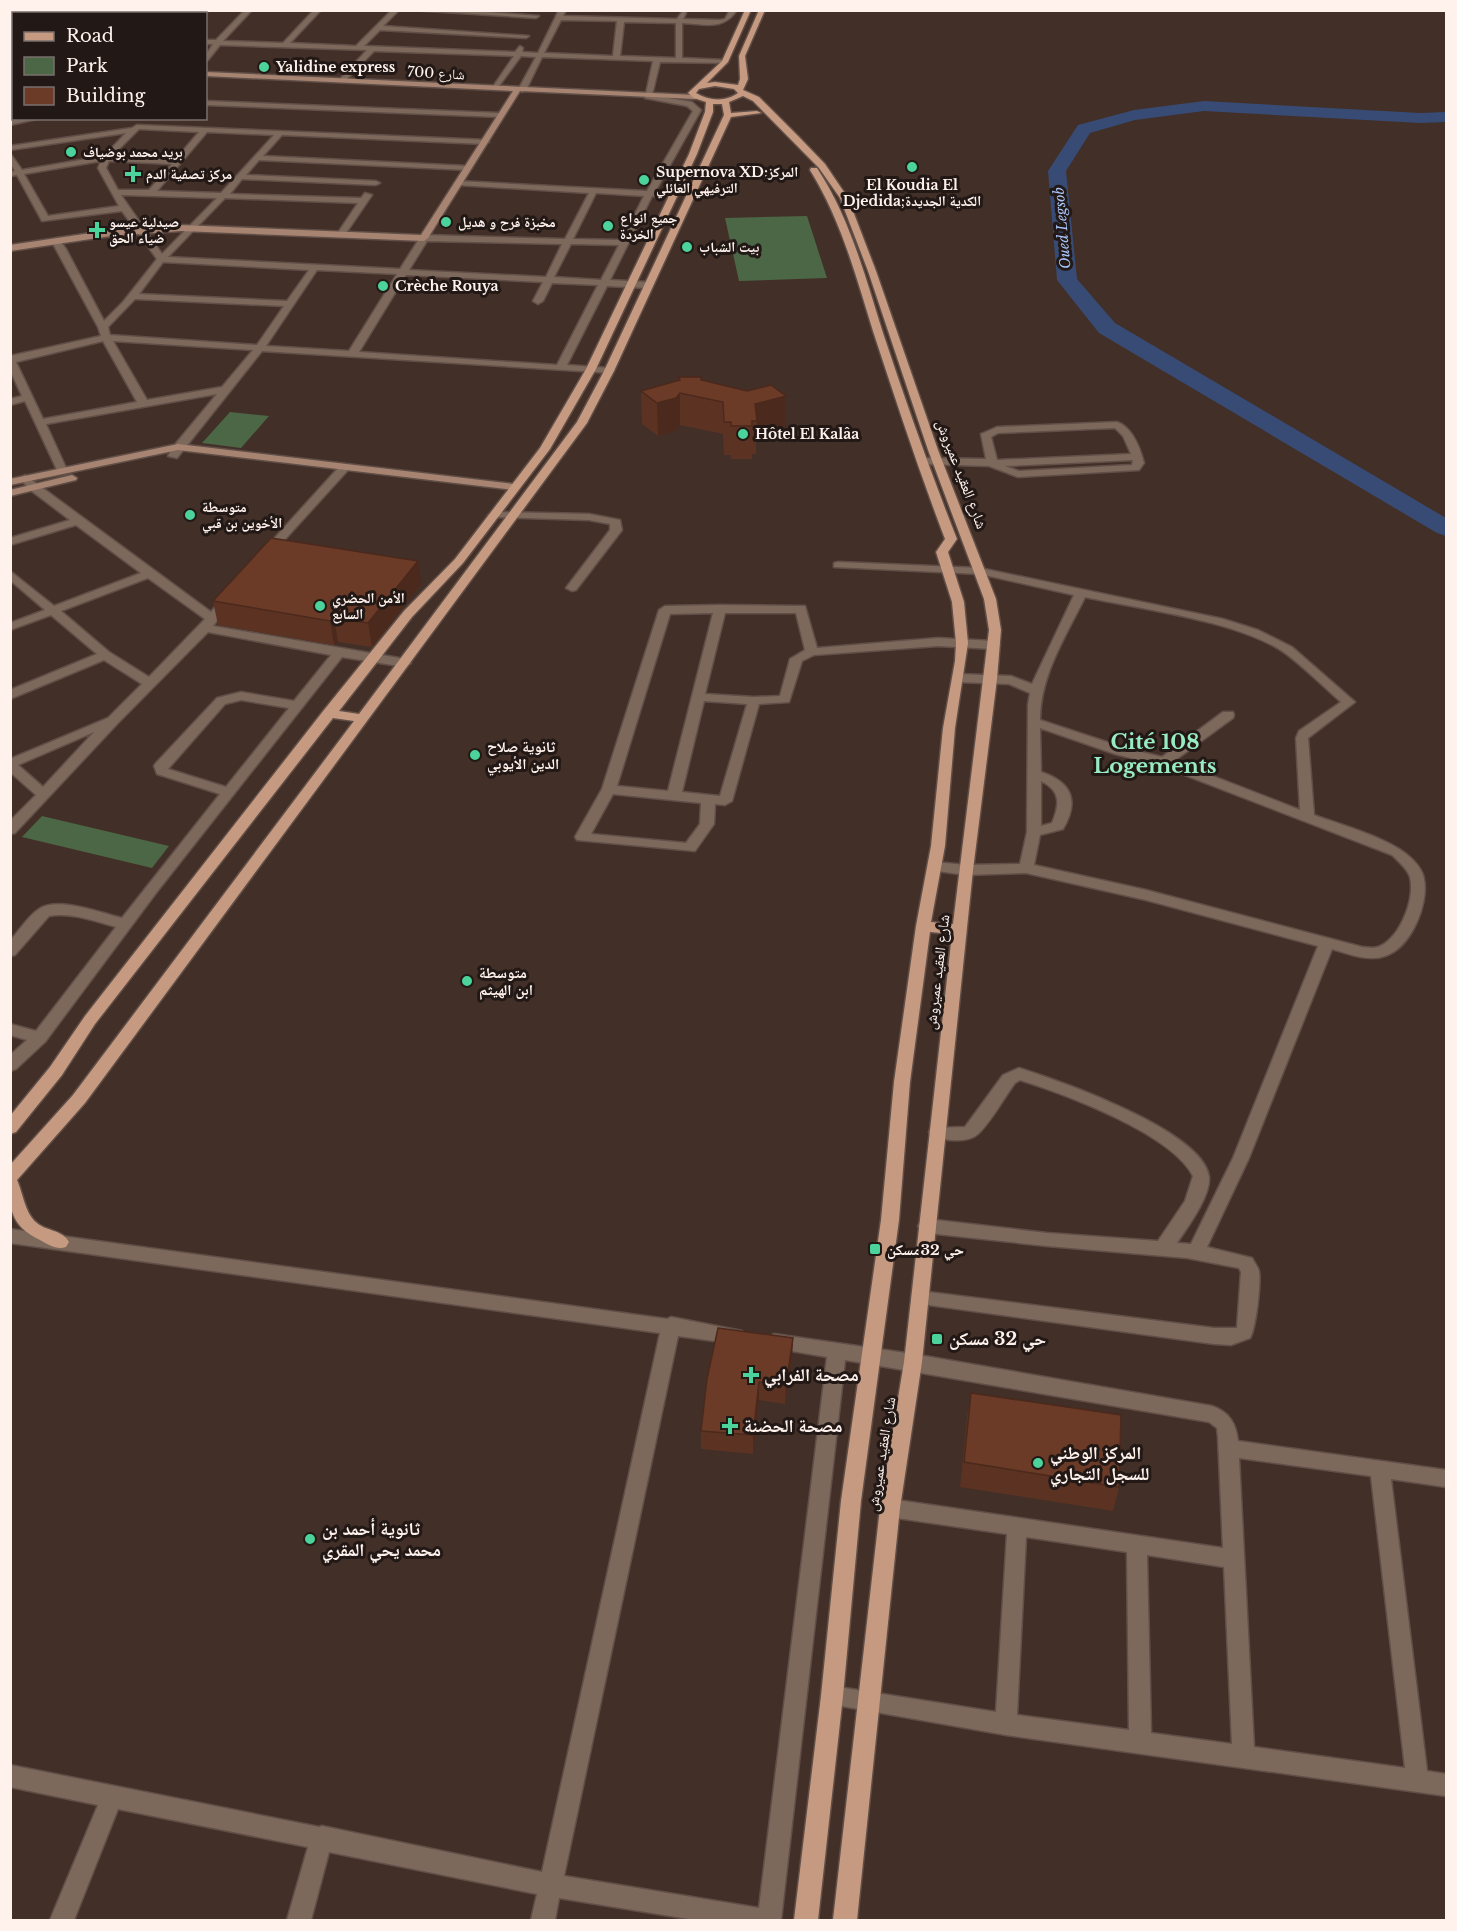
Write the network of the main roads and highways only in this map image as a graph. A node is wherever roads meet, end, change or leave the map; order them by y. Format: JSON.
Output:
{"nodes":[{"id":1,"x":748,"y":10,"type":"edge"},
{"id":2,"x":762,"y":10,"type":"edge"},
{"id":3,"x":207,"y":74,"type":"edge"},
{"id":4,"x":699,"y":87,"type":"junction"},
{"id":5,"x":520,"y":89,"type":"junction"},
{"id":6,"x":649,"y":94,"type":"junction"},
{"id":7,"x":743,"y":96,"type":"junction"},
{"id":8,"x":695,"y":97,"type":"junction"},
{"id":9,"x":711,"y":101,"type":"junction"},
{"id":10,"x":728,"y":115,"type":"junction"},
{"id":11,"x":10,"y":248,"type":"edge"},
{"id":12,"x":176,"y":452,"type":"junction"},
{"id":13,"x":929,"y":460,"type":"junction"},
{"id":14,"x":10,"y":482,"type":"edge"},
{"id":15,"x":29,"y":482,"type":"junction"},
{"id":16,"x":511,"y":492,"type":"junction"},
{"id":17,"x":10,"y":493,"type":"edge"},
{"id":18,"x":329,"y":713,"type":"junction"},
{"id":19,"x":360,"y":718,"type":"junction"},
{"id":20,"x":922,"y":926,"type":"junction"},
{"id":21,"x":960,"y":930,"type":"junction"},
{"id":22,"x":10,"y":1128,"type":"edge"},
{"id":23,"x":10,"y":1177,"type":"edge"},
{"id":24,"x":10,"y":1183,"type":"edge"},
{"id":25,"x":60,"y":1242,"type":"road end"},
{"id":26,"x":806,"y":1920,"type":"edge"},
{"id":27,"x":845,"y":1920,"type":"edge"}],
"edges":[{"from":1,"to":4,"type":"main road"},
{"from":2,"to":7,"type":"main road"},
{"from":3,"to":5,"type":"main road","name":"شارع 700"},
{"from":4,"to":6,"type":"main road"},
{"from":4,"to":7,"type":"main road"},
{"from":4,"to":8,"type":"main road"},
{"from":5,"to":6,"type":"main road","name":"شارع 700"},
{"from":5,"to":11,"type":"main road"},
{"from":6,"to":8,"type":"main road"},
{"from":7,"to":9,"type":"main road"},
{"from":7,"to":10,"type":"main road"},
{"from":7,"to":10,"type":"main road"},
{"from":7,"to":13,"type":"main road","name":"شارع العقيد عميروش"},
{"from":8,"to":9,"type":"main road"},
{"from":9,"to":16,"type":"main road"},
{"from":10,"to":19,"type":"main road"},
{"from":12,"to":15,"type":"main road"},
{"from":12,"to":15,"type":"main road"},
{"from":12,"to":16,"type":"main road"},
{"from":13,"to":20,"type":"main road","name":"شارع العقيد عميروش"},
{"from":13,"to":21,"type":"main road","name":"شارع العقيد عميروش"},
{"from":14,"to":15,"type":"main road"},
{"from":15,"to":17,"type":"main road"},
{"from":16,"to":18,"type":"main road"},
{"from":18,"to":19,"type":"main road"},
{"from":18,"to":22,"type":"main road"},
{"from":19,"to":23,"type":"main road"},
{"from":20,"to":21,"type":"main road"},
{"from":20,"to":26,"type":"main road","name":"شارع العقيد عميروش"},
{"from":21,"to":27,"type":"main road","name":"شارع العقيد عميروش"},
{"from":24,"to":25,"type":"main road"}]}
